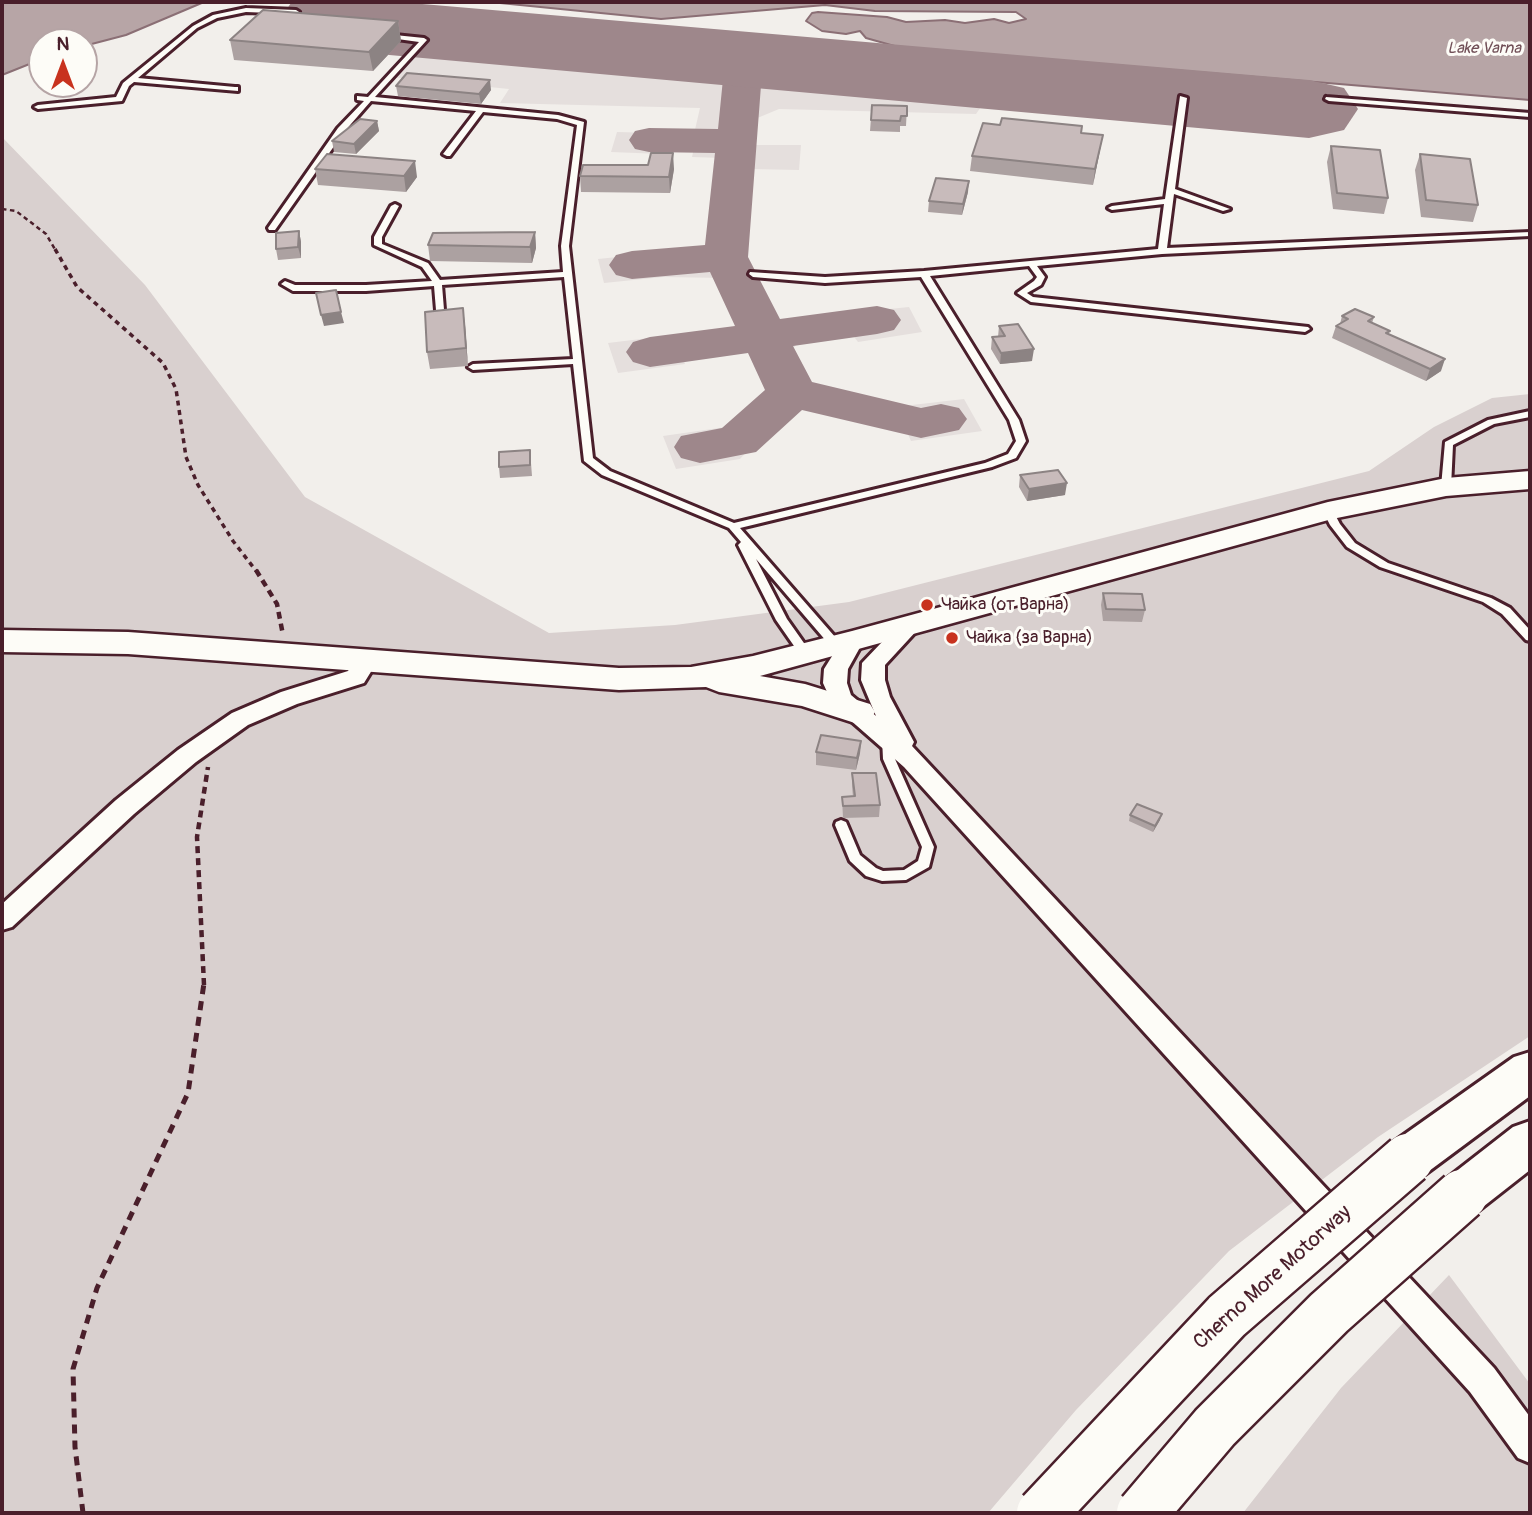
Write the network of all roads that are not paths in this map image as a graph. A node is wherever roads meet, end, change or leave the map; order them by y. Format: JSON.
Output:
{"nodes":[{"id":1,"x":288,"y":20,"type":"edge"},
{"id":2,"x":372,"y":35,"type":"edge"},
{"id":3,"x":133,"y":80,"type":"junction"},
{"id":4,"x":235,"y":89,"type":"dead end"},
{"id":5,"x":360,"y":98,"type":"dead end"},
{"id":6,"x":1183,"y":98,"type":"dead end"},
{"id":7,"x":371,"y":99,"type":"junction"},
{"id":8,"x":1329,"y":99,"type":"dead end"},
{"id":9,"x":38,"y":107,"type":"dead end"},
{"id":10,"x":481,"y":110,"type":"junction"},
{"id":11,"x":1530,"y":115,"type":"edge"},
{"id":12,"x":447,"y":154,"type":"dead end"},
{"id":13,"x":1170,"y":190,"type":"junction"},
{"id":14,"x":1168,"y":201,"type":"junction"},
{"id":15,"x":395,"y":206,"type":"dead end"},
{"id":16,"x":1112,"y":208,"type":"dead end"},
{"id":17,"x":1226,"y":209,"type":"dead end"},
{"id":18,"x":272,"y":228,"type":"dead end"},
{"id":19,"x":1530,"y":234,"type":"edge"},
{"id":20,"x":1162,"y":251,"type":"junction"},
{"id":21,"x":1032,"y":264,"type":"junction"},
{"id":22,"x":569,"y":274,"type":"junction"},
{"id":23,"x":753,"y":274,"type":"dead end"},
{"id":24,"x":924,"y":274,"type":"junction"},
{"id":25,"x":285,"y":284,"type":"dead end"},
{"id":26,"x":438,"y":284,"type":"junction"},
{"id":27,"x":441,"y":322,"type":"edge"},
{"id":28,"x":1305,"y":329,"type":"dead end"},
{"id":29,"x":578,"y":361,"type":"junction"},
{"id":30,"x":473,"y":367,"type":"dead end"},
{"id":31,"x":1530,"y":414,"type":"edge"},
{"id":32,"x":1530,"y":480,"type":"edge"},
{"id":33,"x":1447,"y":486,"type":"junction"},
{"id":34,"x":1328,"y":511,"type":"junction"},
{"id":35,"x":733,"y":526,"type":"junction"},
{"id":36,"x":909,"y":627,"type":"junction"},
{"id":37,"x":1530,"y":636,"type":"edge"},
{"id":38,"x":2,"y":641,"type":"edge"},
{"id":39,"x":843,"y":649,"type":"junction"},
{"id":40,"x":805,"y":653,"type":"junction"},
{"id":41,"x":365,"y":662,"type":"junction"},
{"id":42,"x":691,"y":678,"type":"junction"},
{"id":43,"x":873,"y":680,"type":"junction"},
{"id":44,"x":858,"y":712,"type":"junction"},
{"id":45,"x":888,"y":737,"type":"junction"},
{"id":46,"x":913,"y":761,"type":"junction"},
{"id":47,"x":841,"y":825,"type":"dead end"},
{"id":48,"x":2,"y":920,"type":"edge"},
{"id":49,"x":1530,"y":1071,"type":"edge"},
{"id":50,"x":1530,"y":1142,"type":"edge"},
{"id":51,"x":1530,"y":1446,"type":"edge"},
{"id":52,"x":1042,"y":1513,"type":"edge"},
{"id":53,"x":1142,"y":1513,"type":"edge"}],
"edges":[{"from":1,"to":3,"type":"lane"},
{"from":2,"to":7,"type":"lane"},
{"from":3,"to":4,"type":"lane"},
{"from":3,"to":9,"type":"lane"},
{"from":5,"to":7,"type":"lane"},
{"from":6,"to":13,"type":"lane"},
{"from":7,"to":10,"type":"lane"},
{"from":7,"to":18,"type":"lane"},
{"from":8,"to":11,"type":"lane"},
{"from":10,"to":12,"type":"lane"},
{"from":10,"to":22,"type":"lane"},
{"from":13,"to":14,"type":"lane"},
{"from":13,"to":17,"type":"lane"},
{"from":14,"to":16,"type":"lane"},
{"from":14,"to":20,"type":"lane"},
{"from":15,"to":26,"type":"lane"},
{"from":19,"to":20,"type":"lane"},
{"from":20,"to":21,"type":"lane"},
{"from":21,"to":24,"type":"lane"},
{"from":21,"to":28,"type":"lane"},
{"from":22,"to":26,"type":"lane"},
{"from":22,"to":29,"type":"lane"},
{"from":23,"to":24,"type":"lane"},
{"from":24,"to":35,"type":"lane"},
{"from":25,"to":26,"type":"lane"},
{"from":26,"to":27,"type":"lane"},
{"from":29,"to":30,"type":"lane"},
{"from":29,"to":35,"type":"lane"},
{"from":31,"to":33,"type":"lane"},
{"from":32,"to":33,"type":"street"},
{"from":33,"to":34,"type":"street"},
{"from":34,"to":36,"type":"street"},
{"from":34,"to":37,"type":"lane"},
{"from":35,"to":39,"type":"lane"},
{"from":35,"to":40,"type":"lane"},
{"from":36,"to":39,"type":"street"},
{"from":36,"to":43,"type":"street"},
{"from":38,"to":41,"type":"street"},
{"from":39,"to":40,"type":"street"},
{"from":39,"to":43,"type":"street"},
{"from":39,"to":44,"type":"street"},
{"from":40,"to":42,"type":"street"},
{"from":41,"to":42,"type":"street"},
{"from":41,"to":48,"type":"street"},
{"from":42,"to":44,"type":"street"},
{"from":43,"to":46,"type":"street"},
{"from":44,"to":45,"type":"street"},
{"from":45,"to":46,"type":"street"},
{"from":45,"to":47,"type":"lane"},
{"from":46,"to":51,"type":"street"},
{"from":49,"to":52,"type":"highway","name":"Cherno More Motorway","bridge":true},
{"from":50,"to":53,"type":"highway","bridge":true}]}
